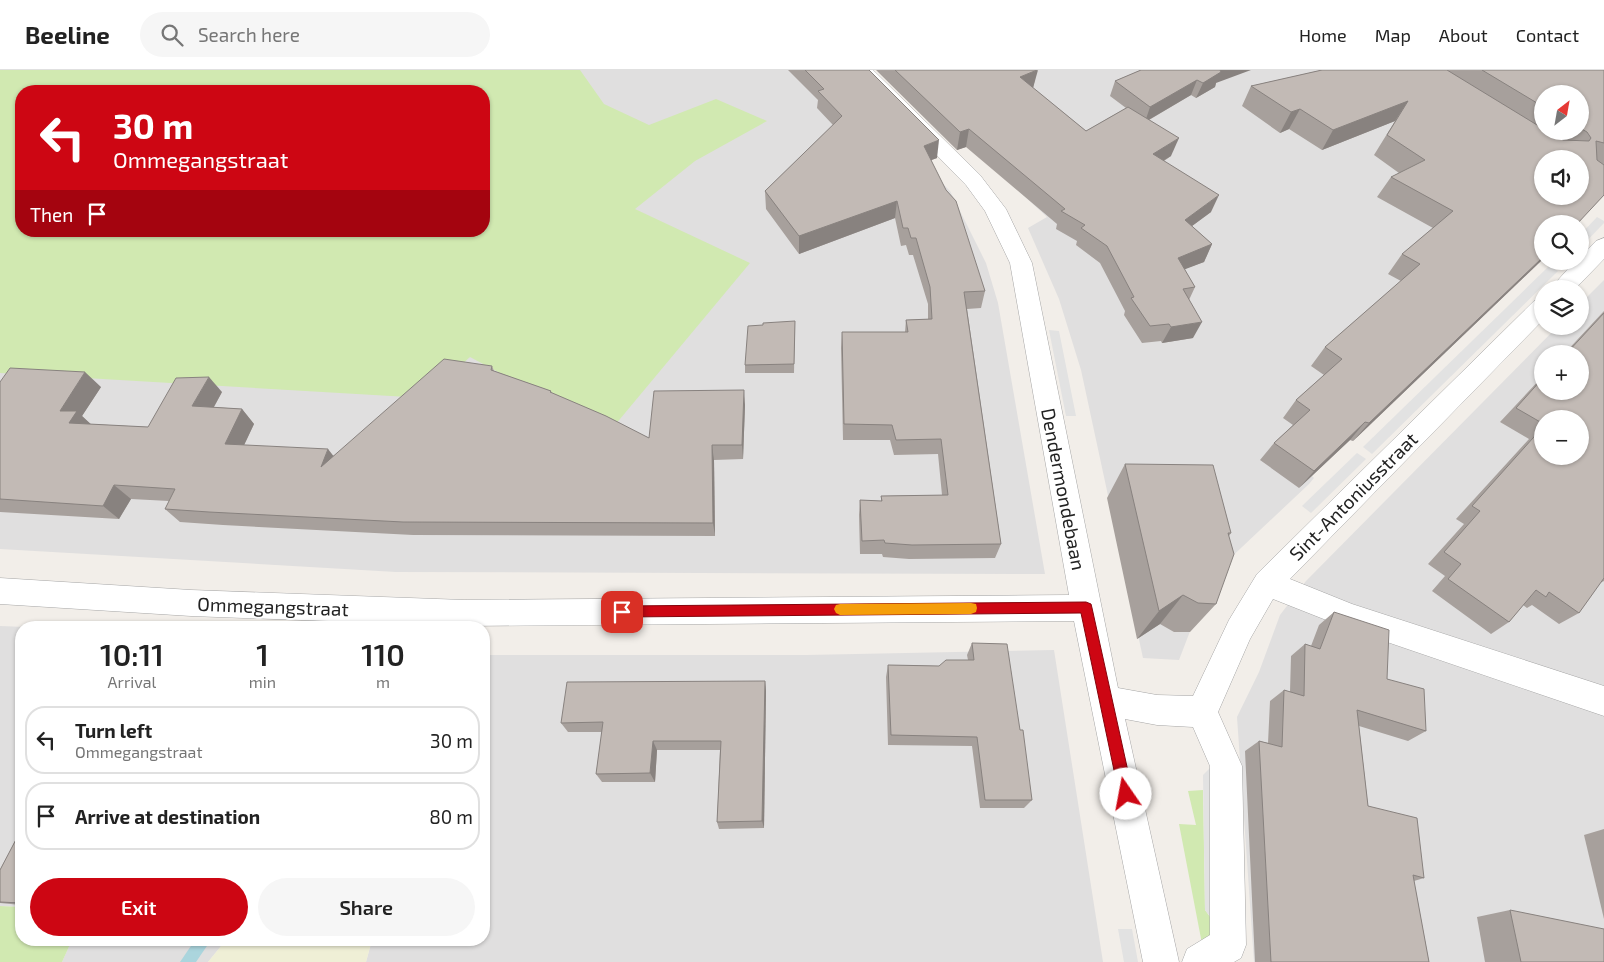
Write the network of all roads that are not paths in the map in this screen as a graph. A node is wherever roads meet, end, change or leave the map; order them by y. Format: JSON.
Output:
{"nodes":[{"id":1,"x":862,"y":70,"type":"edge"},
{"id":2,"x":1604,"y":246,"type":"edge"},
{"id":3,"x":1570,"y":280,"type":"edge"},
{"id":4,"x":1534,"y":315,"type":"edge"},
{"id":5,"x":1267,"y":583,"type":"junction"},
{"id":6,"x":0,"y":591,"type":"edge"},
{"id":7,"x":1086,"y":608,"type":"junction"},
{"id":8,"x":1106,"y":701,"type":"junction"},
{"id":9,"x":1604,"y":702,"type":"edge"},
{"id":10,"x":1202,"y":712,"type":"junction"},
{"id":11,"x":1161,"y":962,"type":"edge"},
{"id":12,"x":1200,"y":962,"type":"edge"}],
"edges":[{"from":1,"to":7,"type":"street","name":"Dendermondebaan"},
{"from":2,"to":3,"type":"street"},
{"from":4,"to":5,"type":"street","name":"Sint-Antoniusstraat"},
{"from":5,"to":9,"type":"street"},
{"from":5,"to":10,"type":"street","name":"Sint-Antoniusstraat"},
{"from":6,"to":7,"type":"street","name":"Ommegangstraat"},
{"from":7,"to":8,"type":"street","name":"Dendermondebaan"},
{"from":8,"to":10,"type":"street"},
{"from":8,"to":11,"type":"street","name":"Dendermondebaan"},
{"from":10,"to":12,"type":"street"}]}
